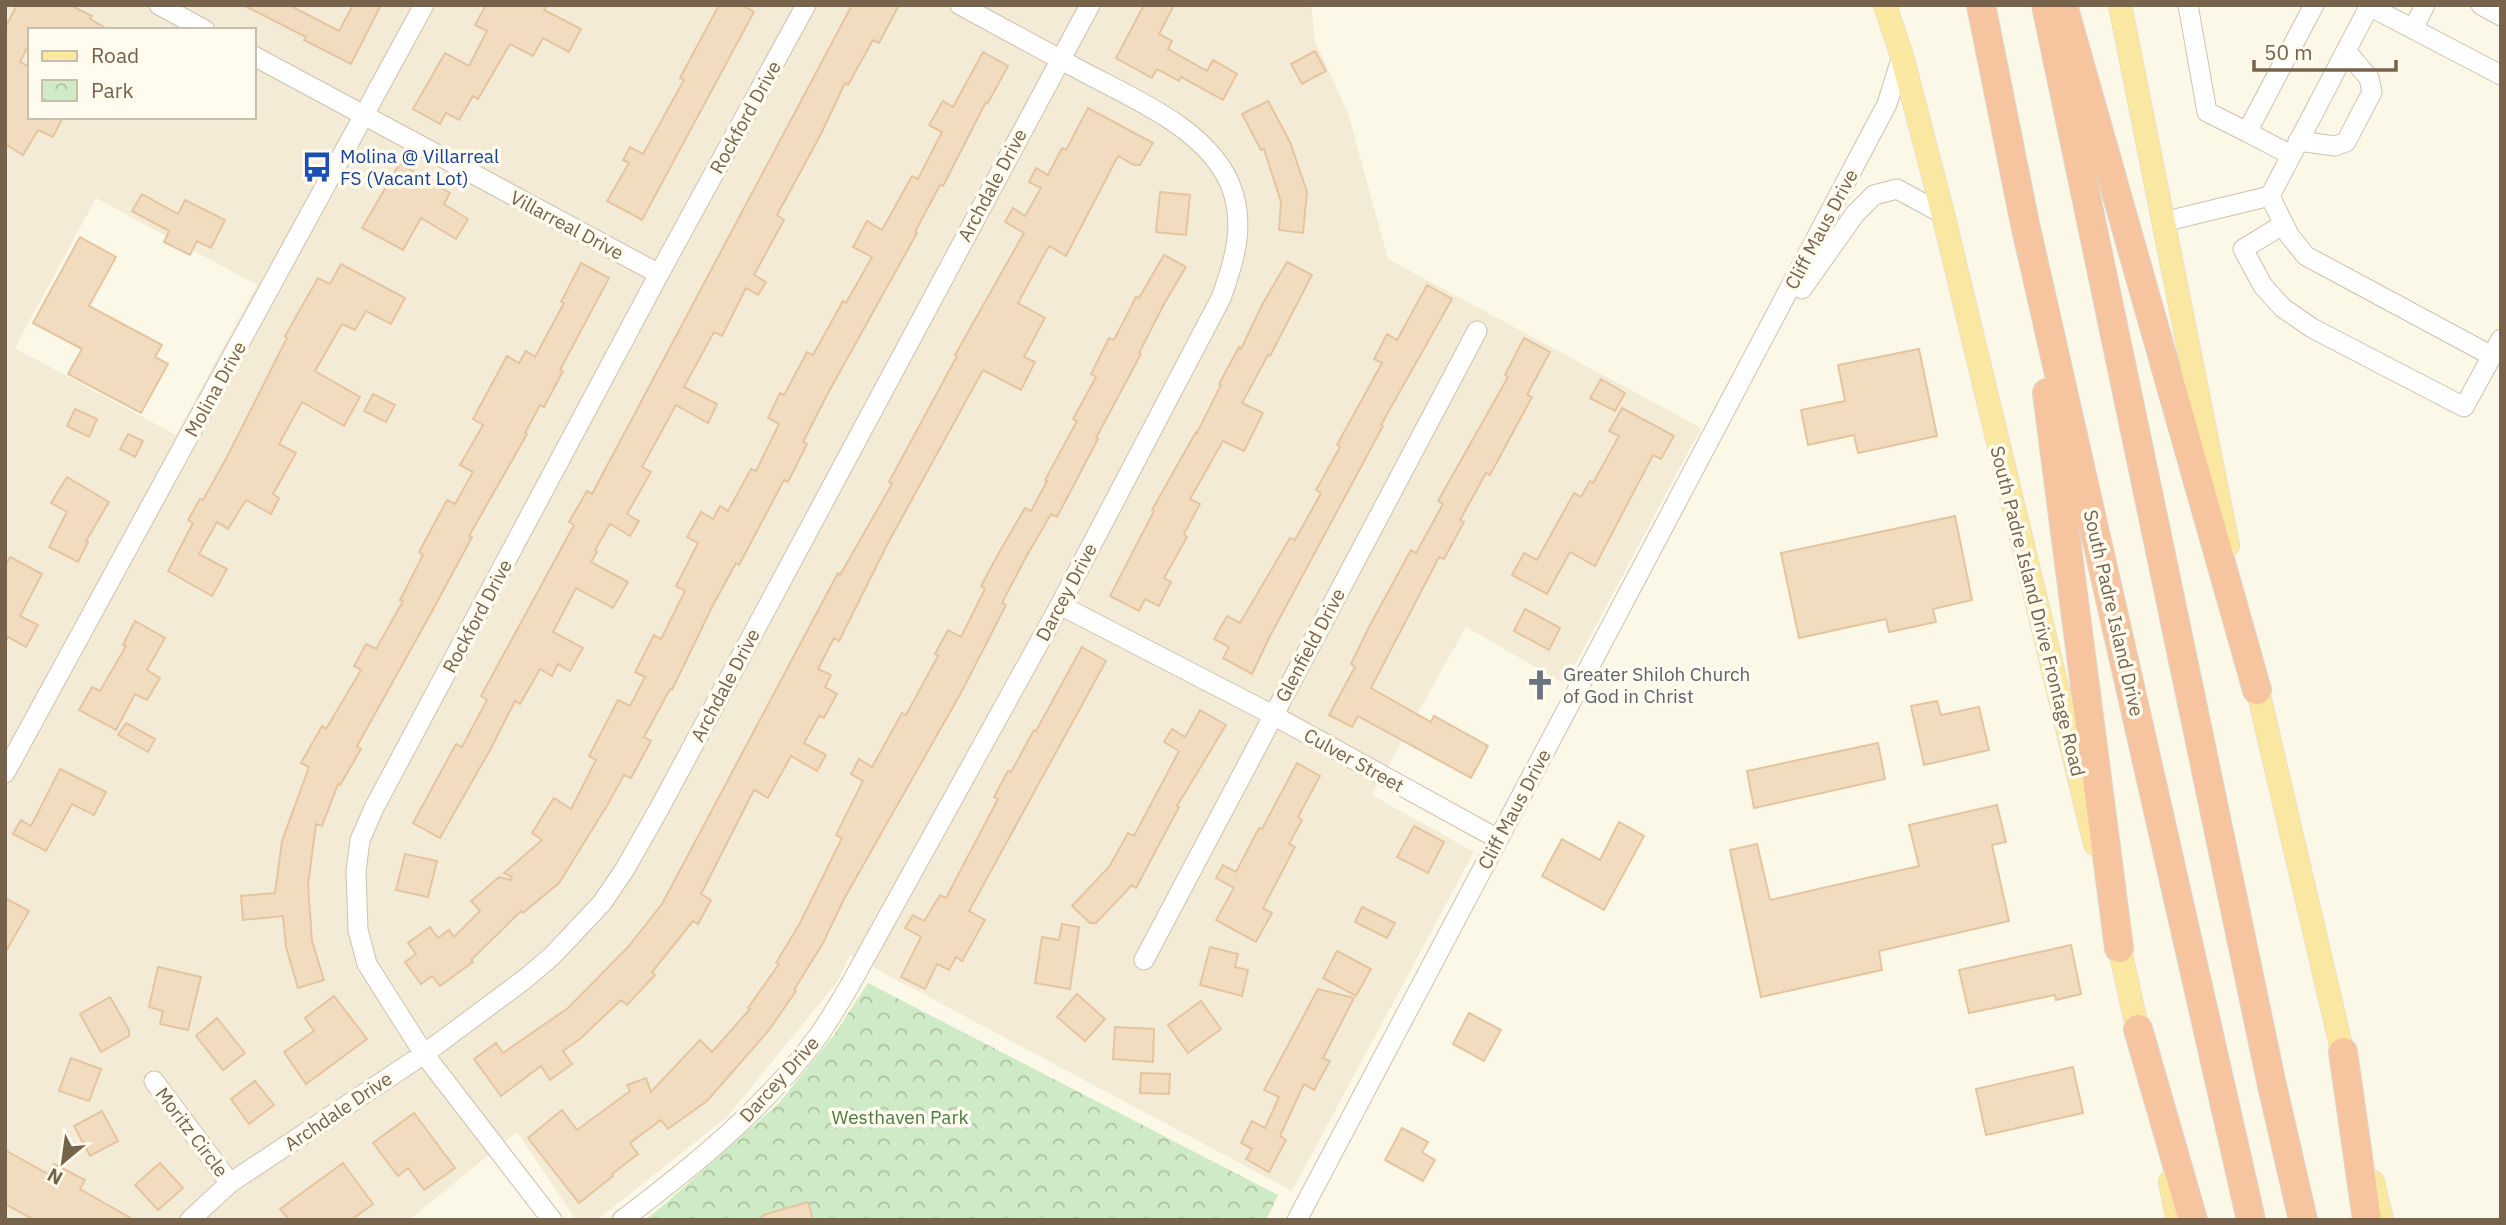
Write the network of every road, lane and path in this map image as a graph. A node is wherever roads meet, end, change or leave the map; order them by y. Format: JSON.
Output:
{"nodes":[{"id":1,"x":159,"y":5,"type":"edge"},
{"id":2,"x":424,"y":5,"type":"edge"},
{"id":3,"x":806,"y":5,"type":"edge"},
{"id":4,"x":960,"y":5,"type":"edge"},
{"id":5,"x":1090,"y":5,"type":"edge"},
{"id":6,"x":1885,"y":5,"type":"edge"},
{"id":7,"x":1981,"y":5,"type":"edge"},
{"id":8,"x":2046,"y":5,"type":"edge"},
{"id":9,"x":2063,"y":5,"type":"edge"},
{"id":10,"x":2120,"y":5,"type":"edge"},
{"id":11,"x":2188,"y":5,"type":"edge"},
{"id":12,"x":2314,"y":5,"type":"edge"},
{"id":13,"x":2425,"y":5,"type":"edge"},
{"id":14,"x":2481,"y":5,"type":"edge"},
{"id":15,"x":2369,"y":6,"type":"edge"},
{"id":16,"x":2501,"y":16,"type":"edge"},
{"id":17,"x":201,"y":28,"type":"edge"},
{"id":18,"x":2413,"y":29,"type":"junction"},
{"id":19,"x":2346,"y":51,"type":"junction"},
{"id":20,"x":1902,"y":56,"type":"junction"},
{"id":21,"x":256,"y":57,"type":"edge"},
{"id":22,"x":1060,"y":59,"type":"junction"},
{"id":23,"x":2501,"y":75,"type":"edge"},
{"id":24,"x":364,"y":115,"type":"junction"},
{"id":25,"x":2247,"y":132,"type":"junction"},
{"id":26,"x":2295,"y":148,"type":"junction"},
{"id":27,"x":2270,"y":196,"type":"junction"},
{"id":28,"x":1943,"y":214,"type":"junction"},
{"id":29,"x":2164,"y":222,"type":"junction"},
{"id":30,"x":2284,"y":223,"type":"junction"},
{"id":31,"x":2025,"y":224,"type":"junction"},
{"id":32,"x":659,"y":274,"type":"junction"},
{"id":33,"x":1477,"y":331,"type":"dead end"},
{"id":34,"x":2496,"y":348,"type":"edge"},
{"id":35,"x":1732,"y":399,"type":"junction"},
{"id":36,"x":1060,"y":605,"type":"junction"},
{"id":37,"x":2257,"y":690,"type":"junction"},
{"id":38,"x":1273,"y":715,"type":"junction"},
{"id":39,"x":5,"y":773,"type":"edge"},
{"id":40,"x":1498,"y":839,"type":"junction"},
{"id":41,"x":2119,"y":947,"type":"junction"},
{"id":42,"x":1144,"y":960,"type":"dead end"},
{"id":43,"x":2138,"y":1029,"type":"junction"},
{"id":44,"x":2343,"y":1052,"type":"junction"},
{"id":45,"x":424,"y":1054,"type":"junction"},
{"id":46,"x":154,"y":1081,"type":"dead end"},
{"id":47,"x":230,"y":1183,"type":"junction"},
{"id":48,"x":190,"y":1220,"type":"edge"},
{"id":49,"x":552,"y":1220,"type":"edge"},
{"id":50,"x":622,"y":1220,"type":"edge"},
{"id":51,"x":1297,"y":1220,"type":"edge"},
{"id":52,"x":2178,"y":1220,"type":"edge"},
{"id":53,"x":2193,"y":1220,"type":"edge"},
{"id":54,"x":2251,"y":1220,"type":"edge"},
{"id":55,"x":2303,"y":1220,"type":"edge"},
{"id":56,"x":2367,"y":1220,"type":"edge"},
{"id":57,"x":2382,"y":1220,"type":"edge"}],
"edges":[{"from":1,"to":17,"type":"street"},
{"from":2,"to":24,"type":"street","name":"Molina Drive"},
{"from":3,"to":32,"type":"street","name":"Rockford Drive"},
{"from":4,"to":22,"type":"street","name":"Darcey Drive"},
{"from":5,"to":22,"type":"street","name":"Archdale Drive"},
{"from":6,"to":20,"type":"main road","name":"South Padre Island Drive Frontage Road"},
{"from":7,"to":31,"type":"highway","name":"South Padre Island Drive"},
{"from":8,"to":55,"type":"highway"},
{"from":9,"to":37,"type":"highway"},
{"from":10,"to":29,"type":"main road"},
{"from":11,"to":25,"type":"street"},
{"from":12,"to":25,"type":"street"},
{"from":13,"to":18,"type":"street"},
{"from":14,"to":16,"type":"street"},
{"from":15,"to":18,"type":"street"},
{"from":15,"to":19,"type":"street"},
{"from":18,"to":23,"type":"street"},
{"from":19,"to":26,"type":"street"},
{"from":19,"to":26,"type":"street"},
{"from":20,"to":28,"type":"main road","name":"South Padre Island Drive Frontage Road"},
{"from":20,"to":35,"type":"street","name":"Cliff Maus Drive"},
{"from":21,"to":24,"type":"street","name":"Villarreal Drive"},
{"from":22,"to":36,"type":"street","name":"Darcey Drive"},
{"from":22,"to":45,"type":"street","name":"Archdale Drive"},
{"from":24,"to":32,"type":"street","name":"Villarreal Drive"},
{"from":24,"to":39,"type":"street","name":"Molina Drive"},
{"from":25,"to":26,"type":"street"},
{"from":26,"to":27,"type":"street"},
{"from":27,"to":29,"type":"street"},
{"from":27,"to":30,"type":"street"},
{"from":28,"to":35,"type":"street","name":"Cliff Maus Drive"},
{"from":28,"to":41,"type":"main road","name":"South Padre Island Drive Frontage Road"},
{"from":29,"to":37,"type":"main road"},
{"from":30,"to":34,"type":"street"},
{"from":30,"to":34,"type":"street"},
{"from":31,"to":41,"type":"highway"},
{"from":31,"to":54,"type":"highway","name":"South Padre Island Drive"},
{"from":32,"to":45,"type":"street","name":"Rockford Drive"},
{"from":33,"to":38,"type":"street","name":"Glenfield Drive"},
{"from":35,"to":40,"type":"street","name":"Cliff Maus Drive"},
{"from":36,"to":38,"type":"street","name":"Culver Street"},
{"from":36,"to":50,"type":"street","name":"Darcey Drive"},
{"from":37,"to":44,"type":"main road"},
{"from":38,"to":40,"type":"street","name":"Culver Street"},
{"from":38,"to":42,"type":"street","name":"Glenfield Drive"},
{"from":40,"to":51,"type":"street","name":"Cliff Maus Drive"},
{"from":41,"to":43,"type":"main road","name":"South Padre Island Drive Frontage Road"},
{"from":43,"to":52,"type":"main road","name":"South Padre Island Drive Frontage Road"},
{"from":43,"to":53,"type":"highway"},
{"from":44,"to":56,"type":"highway"},
{"from":44,"to":57,"type":"main road"},
{"from":45,"to":47,"type":"street","name":"Archdale Drive"},
{"from":45,"to":49,"type":"street","name":"Rockford Drive"},
{"from":46,"to":47,"type":"street","name":"Moritz Circle"},
{"from":47,"to":48,"type":"street","name":"Archdale Drive"}]}
